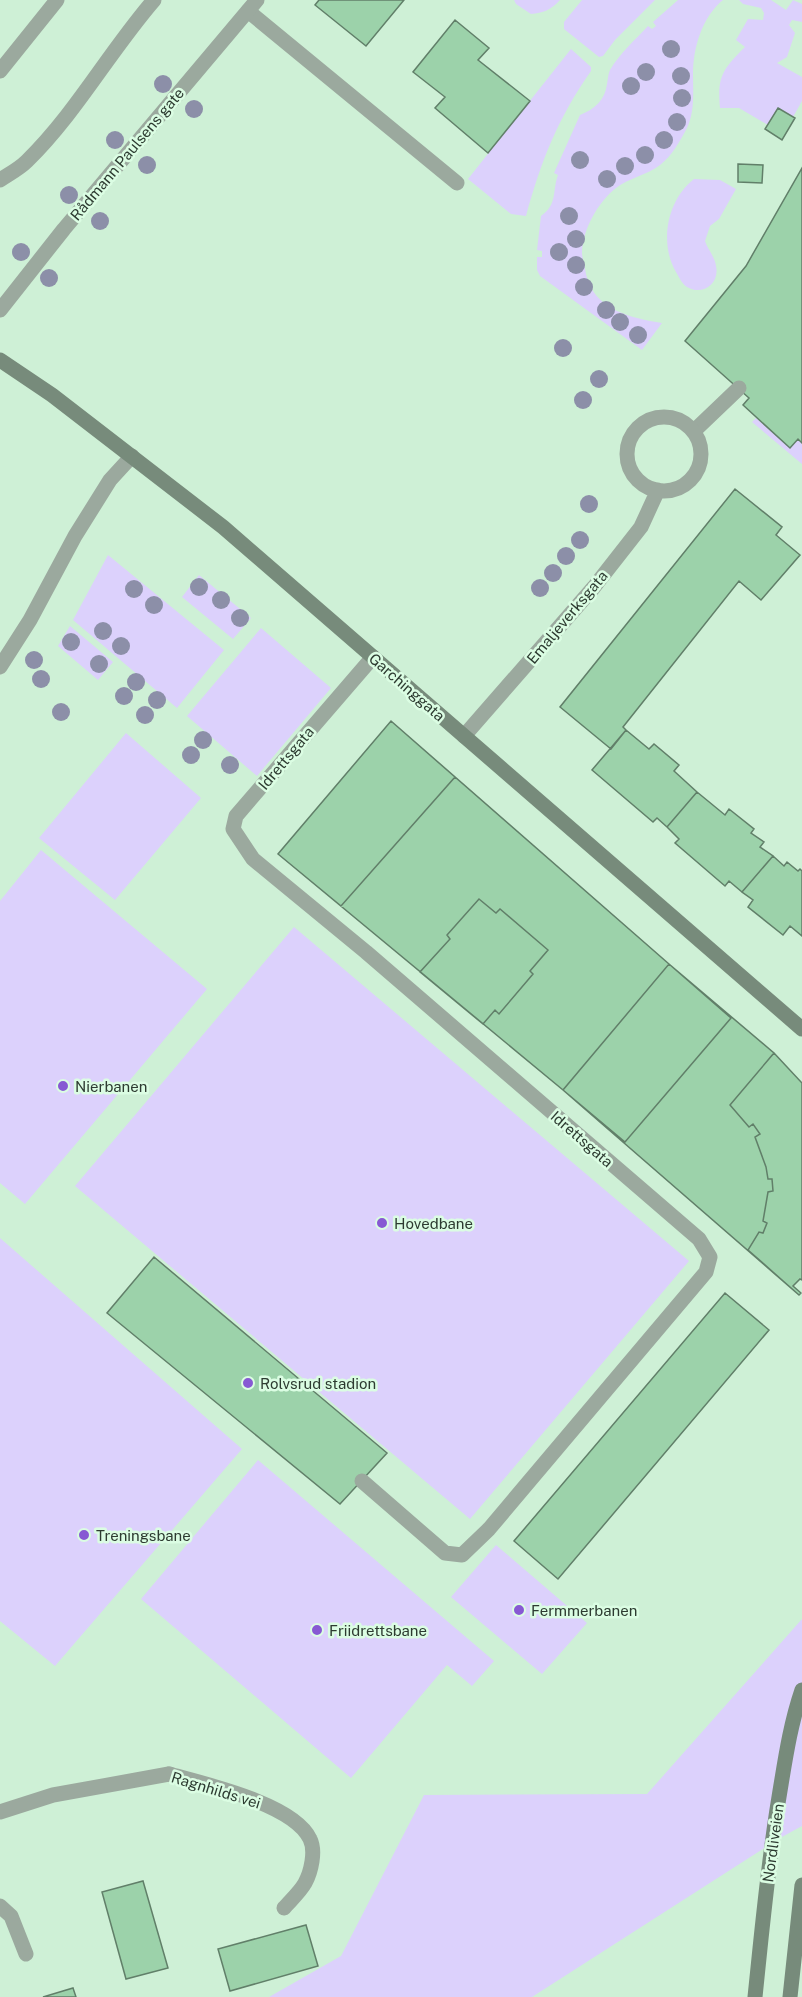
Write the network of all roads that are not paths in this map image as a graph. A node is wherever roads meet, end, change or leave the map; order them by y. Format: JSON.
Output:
{"nodes":[{"id":1,"x":57,"y":0,"type":"edge"},
{"id":2,"x":154,"y":0,"type":"edge"},
{"id":3,"x":253,"y":5,"type":"edge"},
{"id":4,"x":0,"y":71,"type":"edge"},
{"id":5,"x":0,"y":180,"type":"edge"},
{"id":6,"x":457,"y":183,"type":"dead end"},
{"id":7,"x":0,"y":310,"type":"edge"},
{"id":8,"x":0,"y":360,"type":"edge"},
{"id":9,"x":739,"y":388,"type":"dead end"},
{"id":10,"x":694,"y":431,"type":"junction"},
{"id":11,"x":132,"y":456,"type":"junction"},
{"id":12,"x":658,"y":490,"type":"junction"},
{"id":13,"x":373,"y":657,"type":"junction"},
{"id":14,"x":0,"y":667,"type":"edge"},
{"id":15,"x":464,"y":736,"type":"junction"},
{"id":16,"x":802,"y":1029,"type":"edge"},
{"id":17,"x":362,"y":1481,"type":"dead end"},
{"id":18,"x":802,"y":1690,"type":"edge"},
{"id":19,"x":0,"y":1812,"type":"edge"},
{"id":20,"x":802,"y":1885,"type":"edge"},
{"id":21,"x":0,"y":1906,"type":"edge"},
{"id":22,"x":284,"y":1908,"type":"dead end"},
{"id":23,"x":26,"y":1954,"type":"dead end"},
{"id":24,"x":755,"y":1997,"type":"edge"},
{"id":25,"x":790,"y":1997,"type":"edge"}],
"edges":[{"from":1,"to":4,"type":"street"},
{"from":2,"to":5,"type":"street"},
{"from":3,"to":6,"type":"street"},
{"from":3,"to":7,"type":"street","name":"Rådmann Paulsens gate"},
{"from":8,"to":11,"type":"street","name":"Garchinggata"},
{"from":9,"to":10,"type":"street"},
{"from":10,"to":12,"type":"street"},
{"from":10,"to":12,"type":"street"},
{"from":11,"to":13,"type":"street","name":"Garchinggata"},
{"from":11,"to":14,"type":"street"},
{"from":12,"to":15,"type":"street","name":"Emaljeverksgata"},
{"from":13,"to":15,"type":"street","name":"Garchinggata"},
{"from":13,"to":17,"type":"street","name":"Idrettsgata"},
{"from":15,"to":16,"type":"street","name":"Garchinggata"},
{"from":18,"to":24,"type":"street","name":"Nordliveien"},
{"from":19,"to":22,"type":"street","name":"Ragnhilds vei"},
{"from":20,"to":25,"type":"street"},
{"from":21,"to":23,"type":"street"}]}
